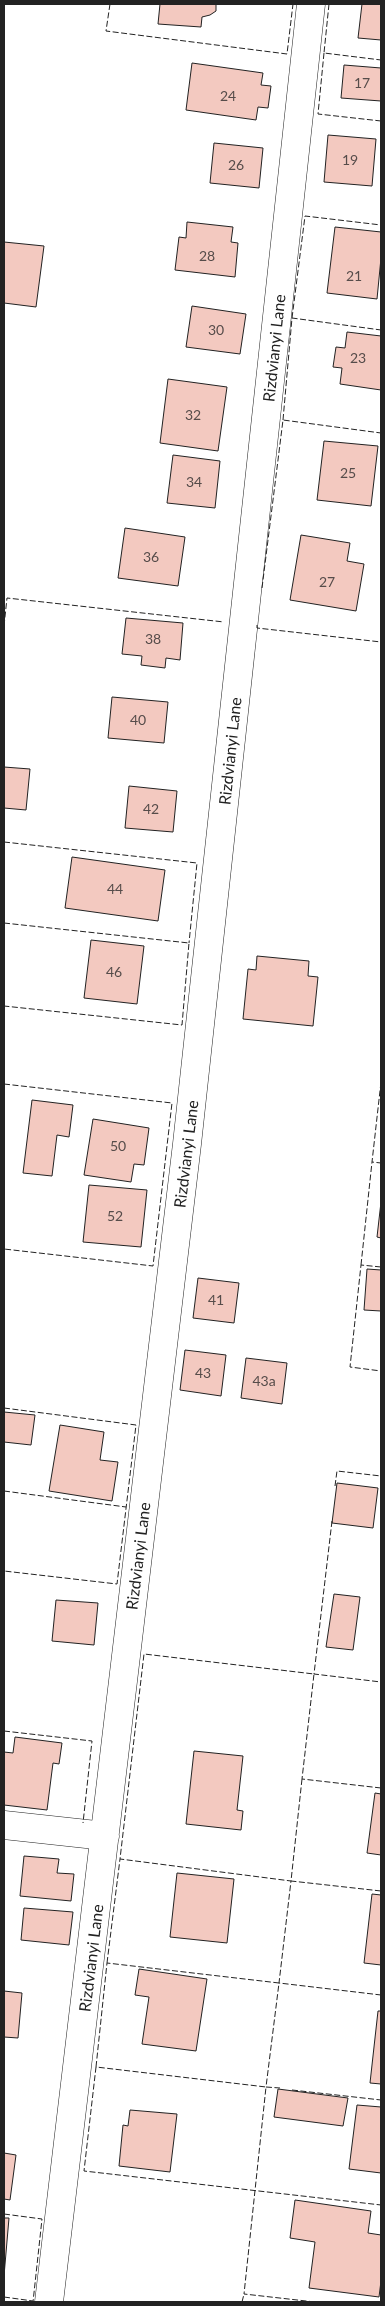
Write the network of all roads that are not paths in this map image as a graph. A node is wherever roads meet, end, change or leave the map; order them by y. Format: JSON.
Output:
{"nodes":[{"id":1,"x":312,"y":4,"type":"edge"},
{"id":2,"x":4,"y":1825,"type":"edge"},
{"id":3,"x":105,"y":1836,"type":"junction"},
{"id":4,"x":49,"y":2302,"type":"edge"}],
"edges":[{"from":1,"to":3,"type":"street","name":"Rizdvianyi Lane"},
{"from":2,"to":3,"type":"street"},
{"from":3,"to":4,"type":"street","name":"Rizdvianyi Lane"}]}
